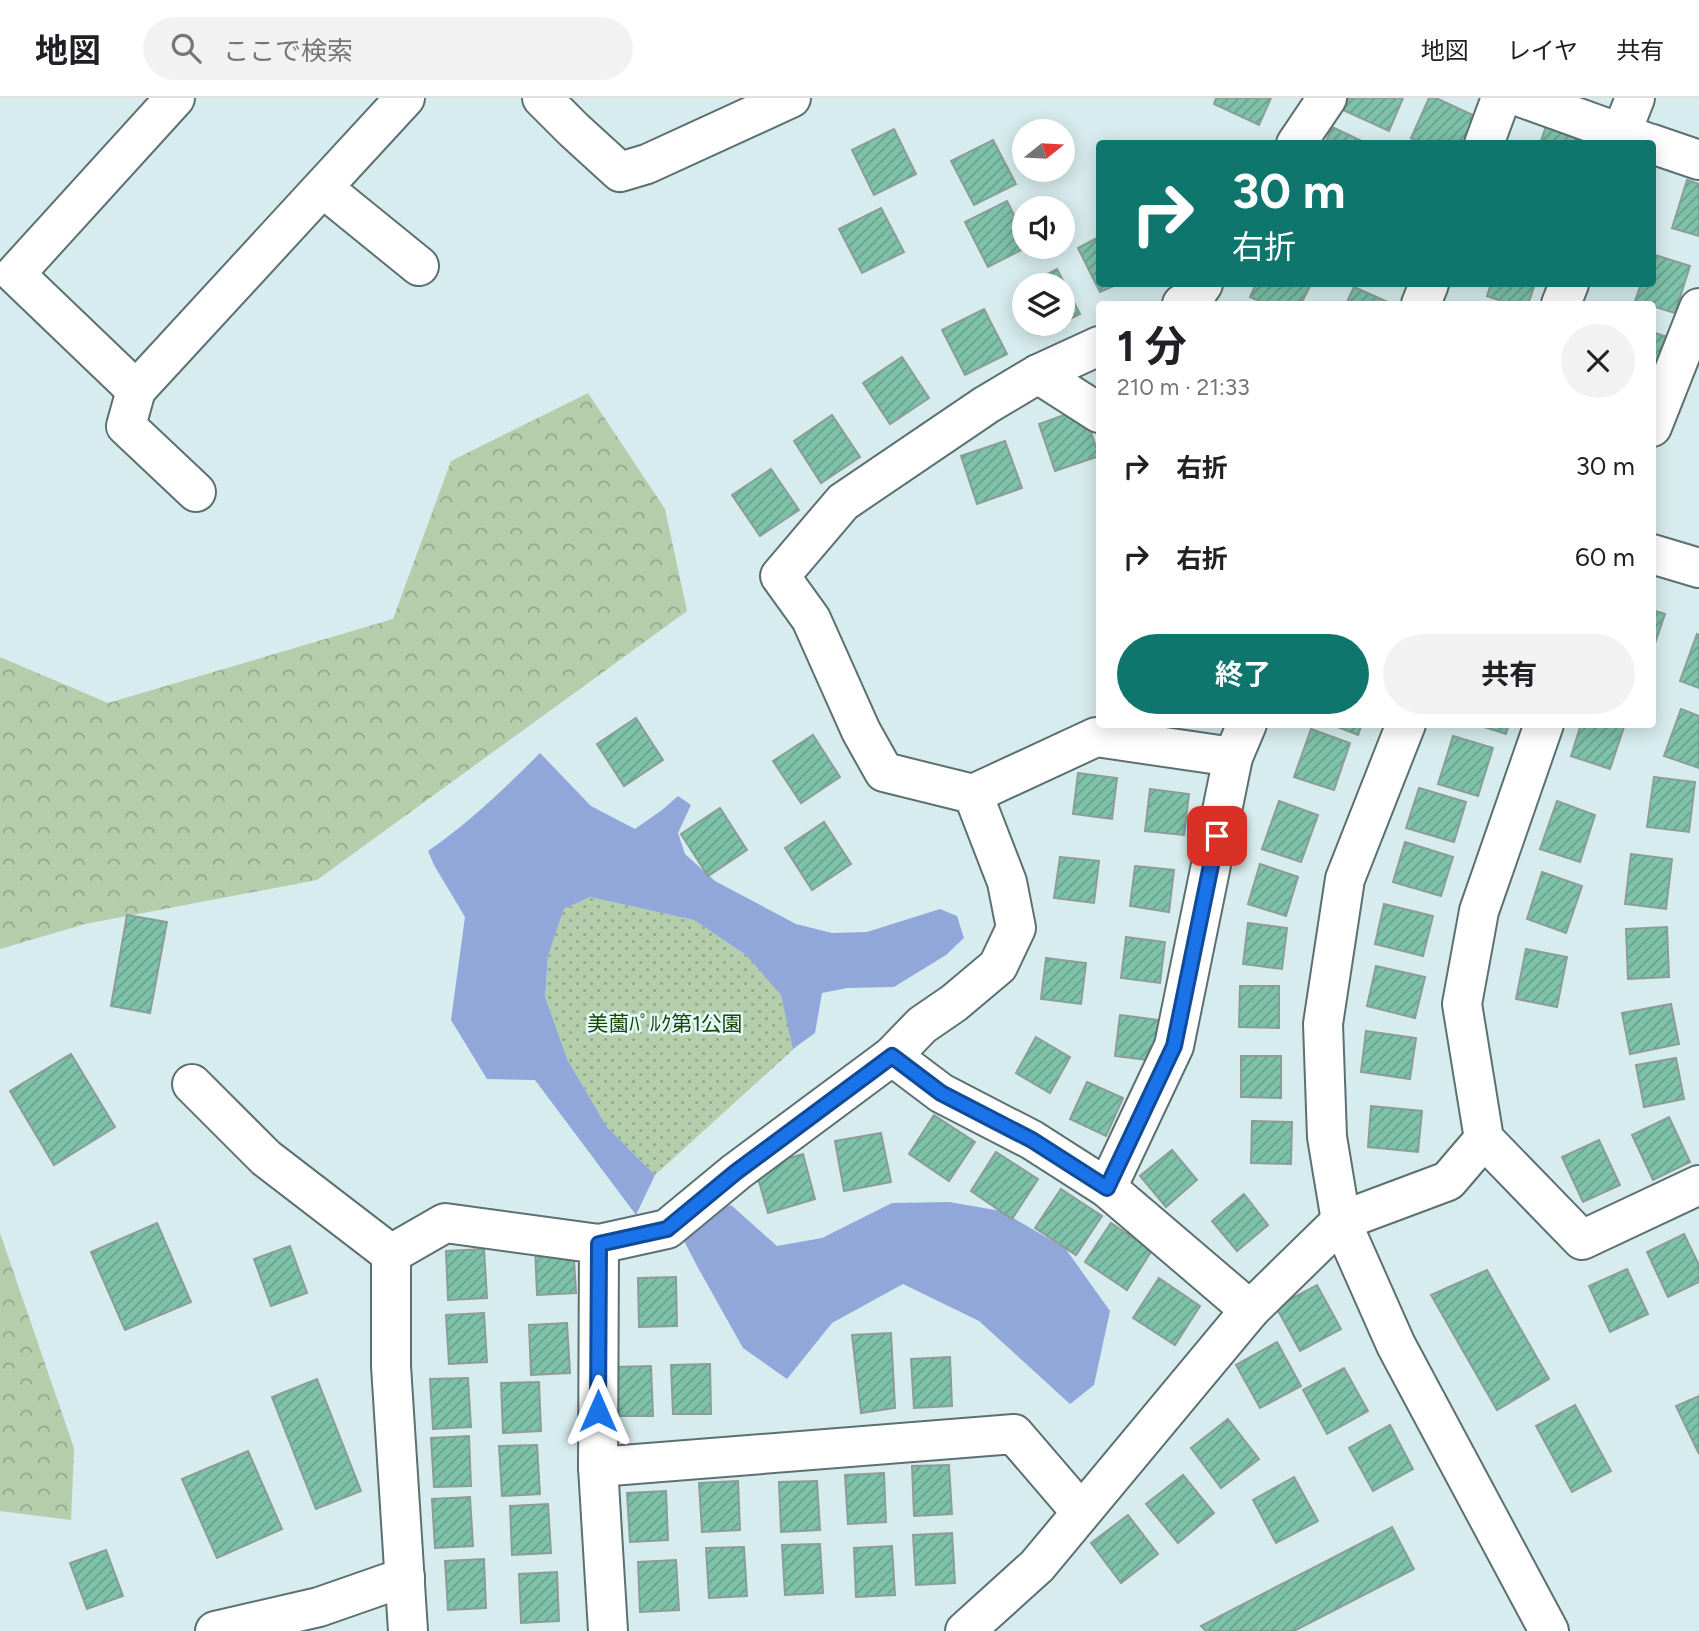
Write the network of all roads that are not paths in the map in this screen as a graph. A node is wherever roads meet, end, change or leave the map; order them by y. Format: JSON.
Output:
{"nodes":[{"id":1,"x":175,"y":98,"type":"edge"},
{"id":2,"x":405,"y":98,"type":"edge"},
{"id":3,"x":542,"y":98,"type":"edge"},
{"id":4,"x":791,"y":98,"type":"edge"},
{"id":5,"x":1327,"y":98,"type":"edge"},
{"id":6,"x":1501,"y":98,"type":"edge"},
{"id":7,"x":1522,"y":98,"type":"edge"},
{"id":8,"x":1635,"y":98,"type":"edge"},
{"id":9,"x":1299,"y":140,"type":"edge"},
{"id":10,"x":1485,"y":140,"type":"edge"},
{"id":11,"x":1632,"y":140,"type":"edge"},
{"id":12,"x":1635,"y":140,"type":"edge"},
{"id":13,"x":1656,"y":147,"type":"edge"},
{"id":14,"x":1699,"y":160,"type":"edge"},
{"id":15,"x":323,"y":188,"type":"junction"},
{"id":16,"x":419,"y":265,"type":"dead end"},
{"id":17,"x":7,"y":282,"type":"edge"},
{"id":18,"x":1201,"y":287,"type":"edge"},
{"id":19,"x":1190,"y":301,"type":"edge"},
{"id":20,"x":1699,"y":308,"type":"edge"},
{"id":21,"x":1096,"y":347,"type":"edge"},
{"id":22,"x":1038,"y":374,"type":"junction"},
{"id":23,"x":136,"y":390,"type":"junction"},
{"id":24,"x":1096,"y":411,"type":"edge"},
{"id":25,"x":1656,"y":417,"type":"edge"},
{"id":26,"x":196,"y":492,"type":"dead end"},
{"id":27,"x":1656,"y":555,"type":"edge"},
{"id":28,"x":1699,"y":568,"type":"edge"},
{"id":29,"x":1404,"y":728,"type":"edge"},
{"id":30,"x":1543,"y":728,"type":"edge"},
{"id":31,"x":1240,"y":741,"type":"edge"},
{"id":32,"x":973,"y":794,"type":"junction"},
{"id":33,"x":892,"y":1056,"type":"junction"},
{"id":34,"x":192,"y":1084,"type":"dead end"},
{"id":35,"x":1484,"y":1139,"type":"junction"},
{"id":36,"x":1699,"y":1185,"type":"edge"},
{"id":37,"x":1107,"y":1188,"type":"junction"},
{"id":38,"x":1341,"y":1221,"type":"junction"},
{"id":39,"x":599,"y":1244,"type":"junction"},
{"id":40,"x":391,"y":1254,"type":"junction"},
{"id":41,"x":1250,"y":1310,"type":"junction"},
{"id":42,"x":598,"y":1467,"type":"junction"},
{"id":43,"x":1081,"y":1512,"type":"junction"},
{"id":44,"x":405,"y":1577,"type":"junction"},
{"id":45,"x":419,"y":1630,"type":"edge"},
{"id":46,"x":215,"y":1631,"type":"edge"},
{"id":47,"x":608,"y":1631,"type":"edge"},
{"id":48,"x":965,"y":1631,"type":"edge"},
{"id":49,"x":1549,"y":1631,"type":"edge"}],
"edges":[{"from":1,"to":17,"type":"street"},
{"from":2,"to":15,"type":"street"},
{"from":3,"to":4,"type":"street"},
{"from":5,"to":9,"type":"street"},
{"from":6,"to":10,"type":"street"},
{"from":7,"to":11,"type":"street"},
{"from":8,"to":12,"type":"street"},
{"from":13,"to":14,"type":"street"},
{"from":15,"to":16,"type":"street"},
{"from":15,"to":23,"type":"street"},
{"from":17,"to":23,"type":"street"},
{"from":18,"to":19,"type":"street"},
{"from":20,"to":25,"type":"street"},
{"from":21,"to":22,"type":"street"},
{"from":22,"to":24,"type":"street"},
{"from":22,"to":32,"type":"street"},
{"from":23,"to":26,"type":"street"},
{"from":27,"to":28,"type":"street"},
{"from":29,"to":38,"type":"street"},
{"from":30,"to":35,"type":"street"},
{"from":31,"to":32,"type":"street"},
{"from":31,"to":37,"type":"street"},
{"from":32,"to":33,"type":"street"},
{"from":33,"to":37,"type":"street"},
{"from":33,"to":39,"type":"street"},
{"from":34,"to":40,"type":"street"},
{"from":35,"to":36,"type":"street"},
{"from":35,"to":38,"type":"street"},
{"from":37,"to":41,"type":"street"},
{"from":38,"to":41,"type":"street"},
{"from":38,"to":49,"type":"street"},
{"from":39,"to":40,"type":"street"},
{"from":39,"to":42,"type":"street"},
{"from":40,"to":44,"type":"street"},
{"from":41,"to":43,"type":"street"},
{"from":42,"to":43,"type":"street"},
{"from":42,"to":47,"type":"street"},
{"from":43,"to":48,"type":"street"},
{"from":44,"to":45,"type":"street"},
{"from":44,"to":46,"type":"street"}]}
